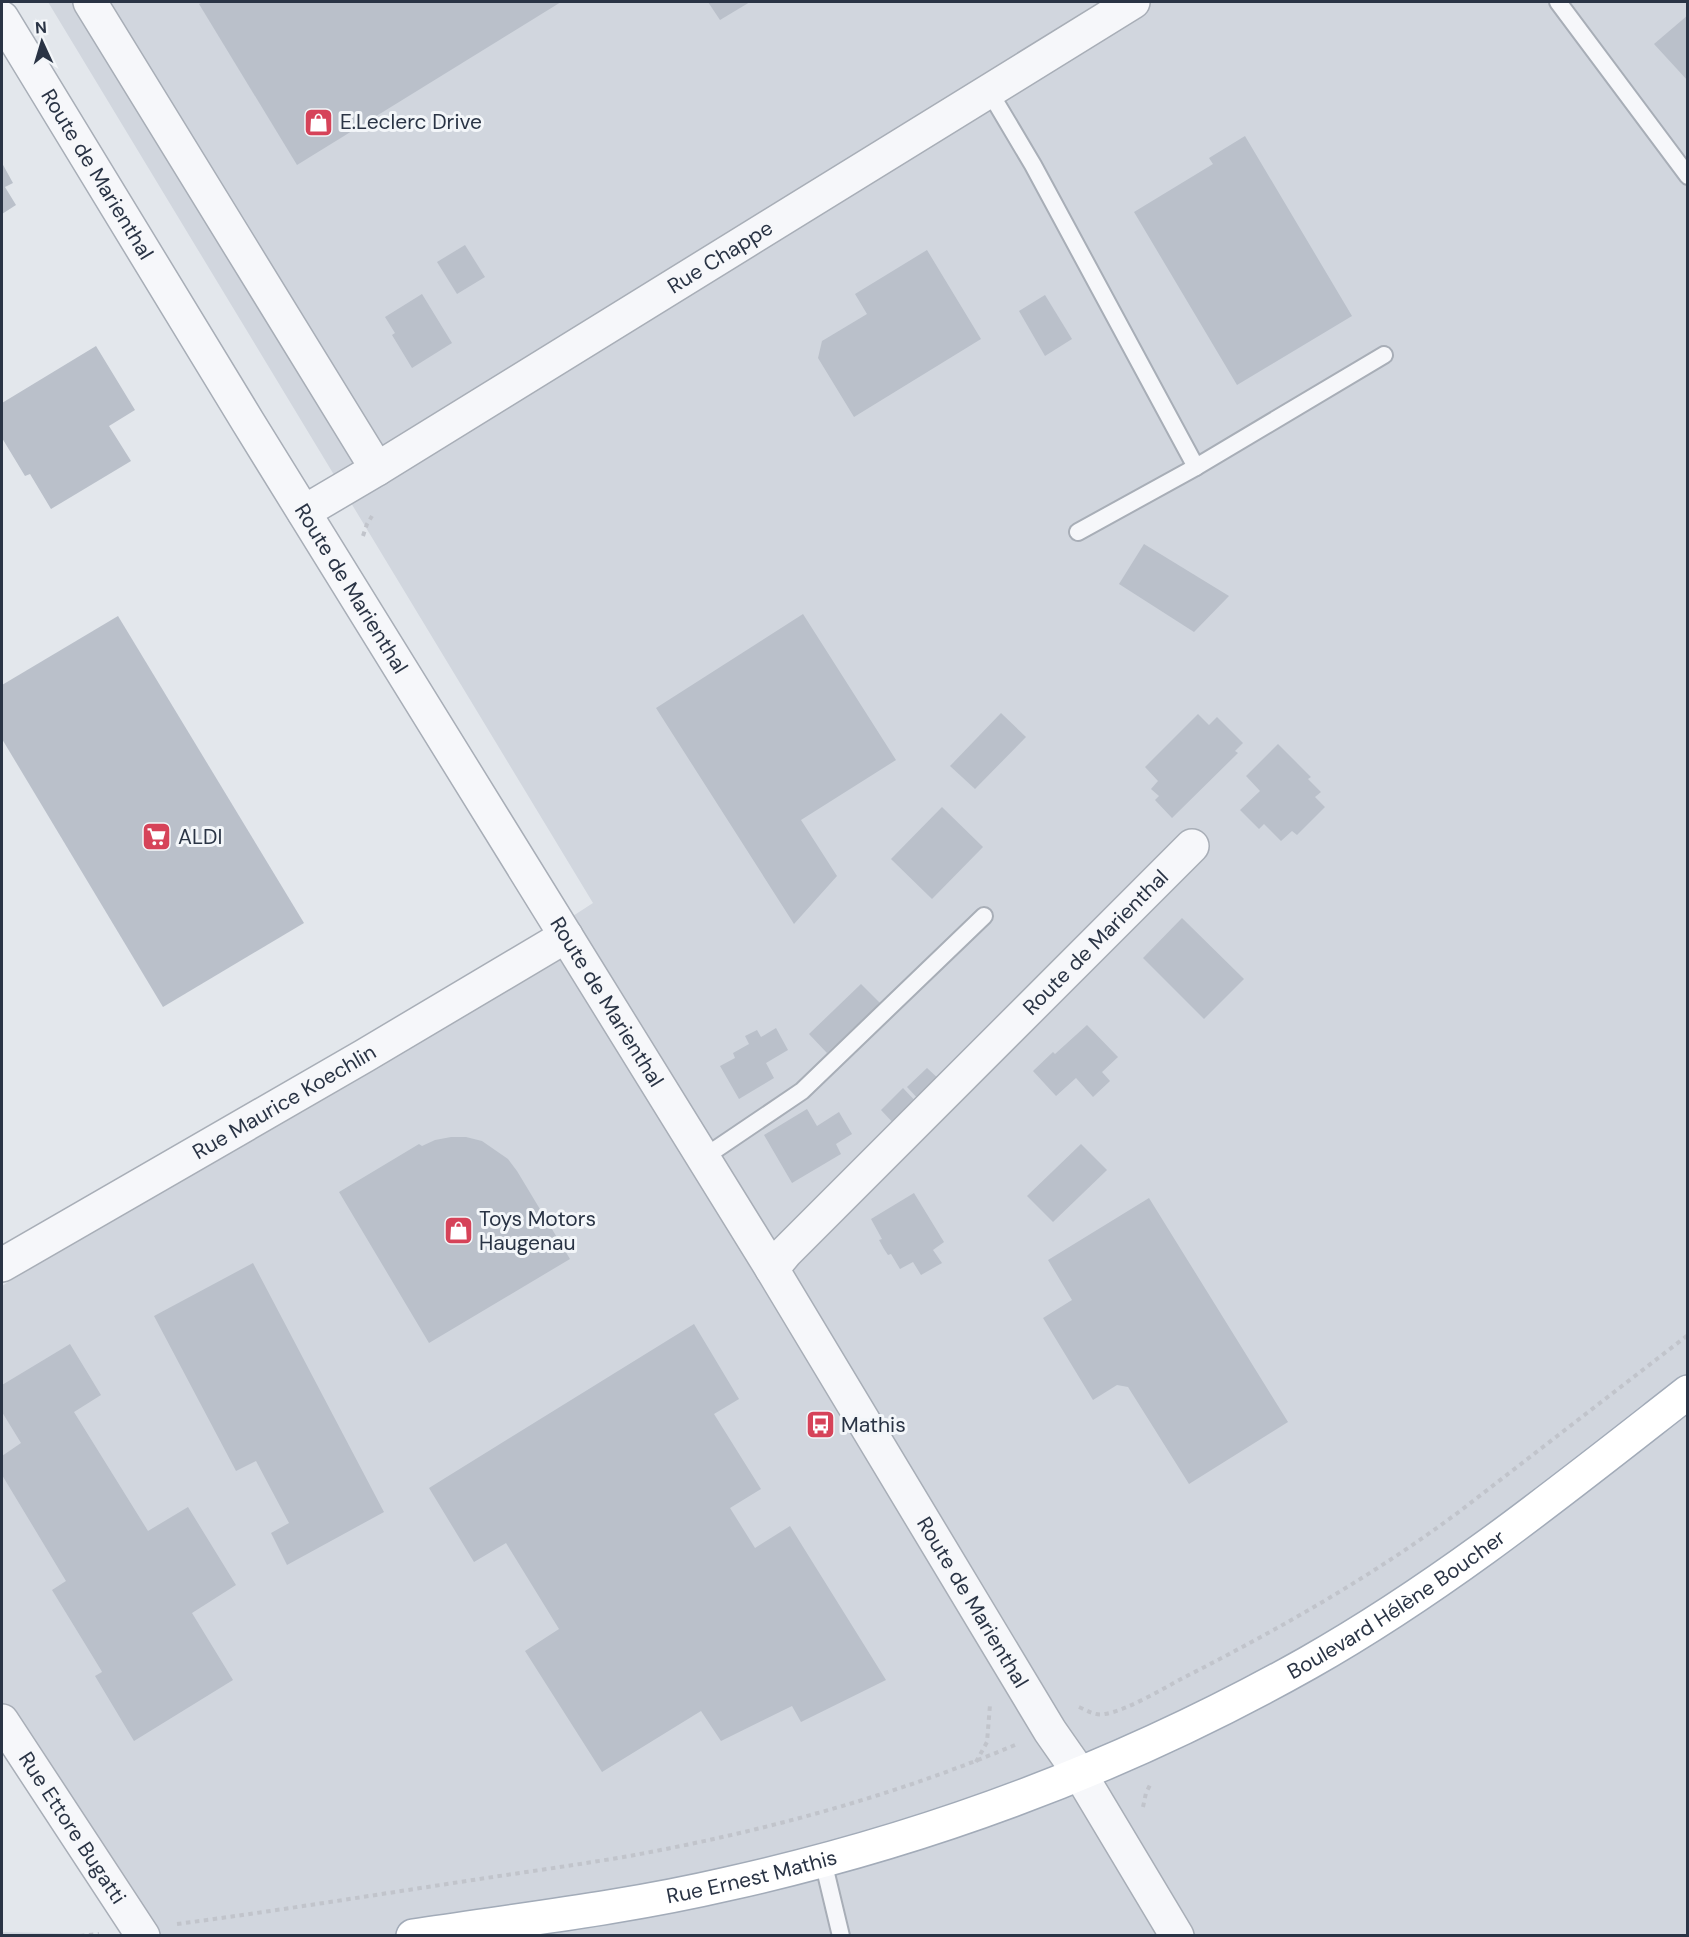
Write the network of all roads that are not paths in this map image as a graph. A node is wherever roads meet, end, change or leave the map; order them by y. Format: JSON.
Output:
{"nodes":[{"id":1,"x":90,"y":2,"type":"edge"},
{"id":2,"x":1133,"y":2,"type":"edge"},
{"id":3,"x":1558,"y":2,"type":"edge"},
{"id":4,"x":2,"y":18,"type":"edge"},
{"id":5,"x":989,"y":91,"type":"junction"},
{"id":6,"x":1688,"y":176,"type":"edge"},
{"id":7,"x":1384,"y":355,"type":"dead end"},
{"id":8,"x":1196,"y":467,"type":"junction"},
{"id":9,"x":377,"y":469,"type":"junction"},
{"id":10,"x":304,"y":512,"type":"junction"},
{"id":11,"x":1078,"y":532,"type":"dead end"},
{"id":12,"x":1192,"y":846,"type":"dead end"},
{"id":13,"x":984,"y":916,"type":"dead end"},
{"id":14,"x":566,"y":936,"type":"junction"},
{"id":15,"x":703,"y":1158,"type":"junction"},
{"id":16,"x":2,"y":1265,"type":"edge"},
{"id":17,"x":772,"y":1269,"type":"junction"},
{"id":18,"x":1688,"y":1392,"type":"edge"},
{"id":19,"x":2,"y":1721,"type":"edge"},
{"id":20,"x":1080,"y":1774,"type":"junction"},
{"id":21,"x":823,"y":1861,"type":"junction"},
{"id":22,"x":476,"y":1931,"type":"edge"},
{"id":23,"x":141,"y":1933,"type":"edge"},
{"id":24,"x":413,"y":1935,"type":"edge"},
{"id":25,"x":841,"y":1935,"type":"edge"},
{"id":26,"x":1177,"y":1935,"type":"edge"}],
"edges":[{"from":1,"to":9,"type":"street"},
{"from":2,"to":5,"type":"street","name":"Rue Chappe"},
{"from":3,"to":6,"type":"lane"},
{"from":4,"to":10,"type":"street","name":"Route de Marienthal"},
{"from":5,"to":8,"type":"lane"},
{"from":5,"to":9,"type":"street","name":"Rue Chappe"},
{"from":7,"to":8,"type":"lane"},
{"from":8,"to":11,"type":"lane"},
{"from":9,"to":10,"type":"street","name":"Rue Chappe"},
{"from":10,"to":14,"type":"street","name":"Route de Marienthal"},
{"from":12,"to":17,"type":"street","name":"Route de Marienthal"},
{"from":13,"to":15,"type":"lane"},
{"from":14,"to":15,"type":"street","name":"Route de Marienthal"},
{"from":14,"to":16,"type":"street","name":"Rue Maurice Koechlin"},
{"from":15,"to":17,"type":"street","name":"Route de Marienthal"},
{"from":17,"to":20,"type":"street","name":"Route de Marienthal"},
{"from":18,"to":20,"type":"main road","name":"Boulevard Hélène Boucher"},
{"from":19,"to":23,"type":"street","name":"Rue Ettore Bugatti"},
{"from":20,"to":21,"type":"main road","name":"Rue Ernest Mathis"},
{"from":20,"to":26,"type":"street","name":"Route de Marienthal"},
{"from":21,"to":22,"type":"main road","name":"Rue Ernest Mathis"},
{"from":21,"to":25,"type":"lane"},
{"from":22,"to":24,"type":"main road","name":"Rue Ernest Mathis"}]}
